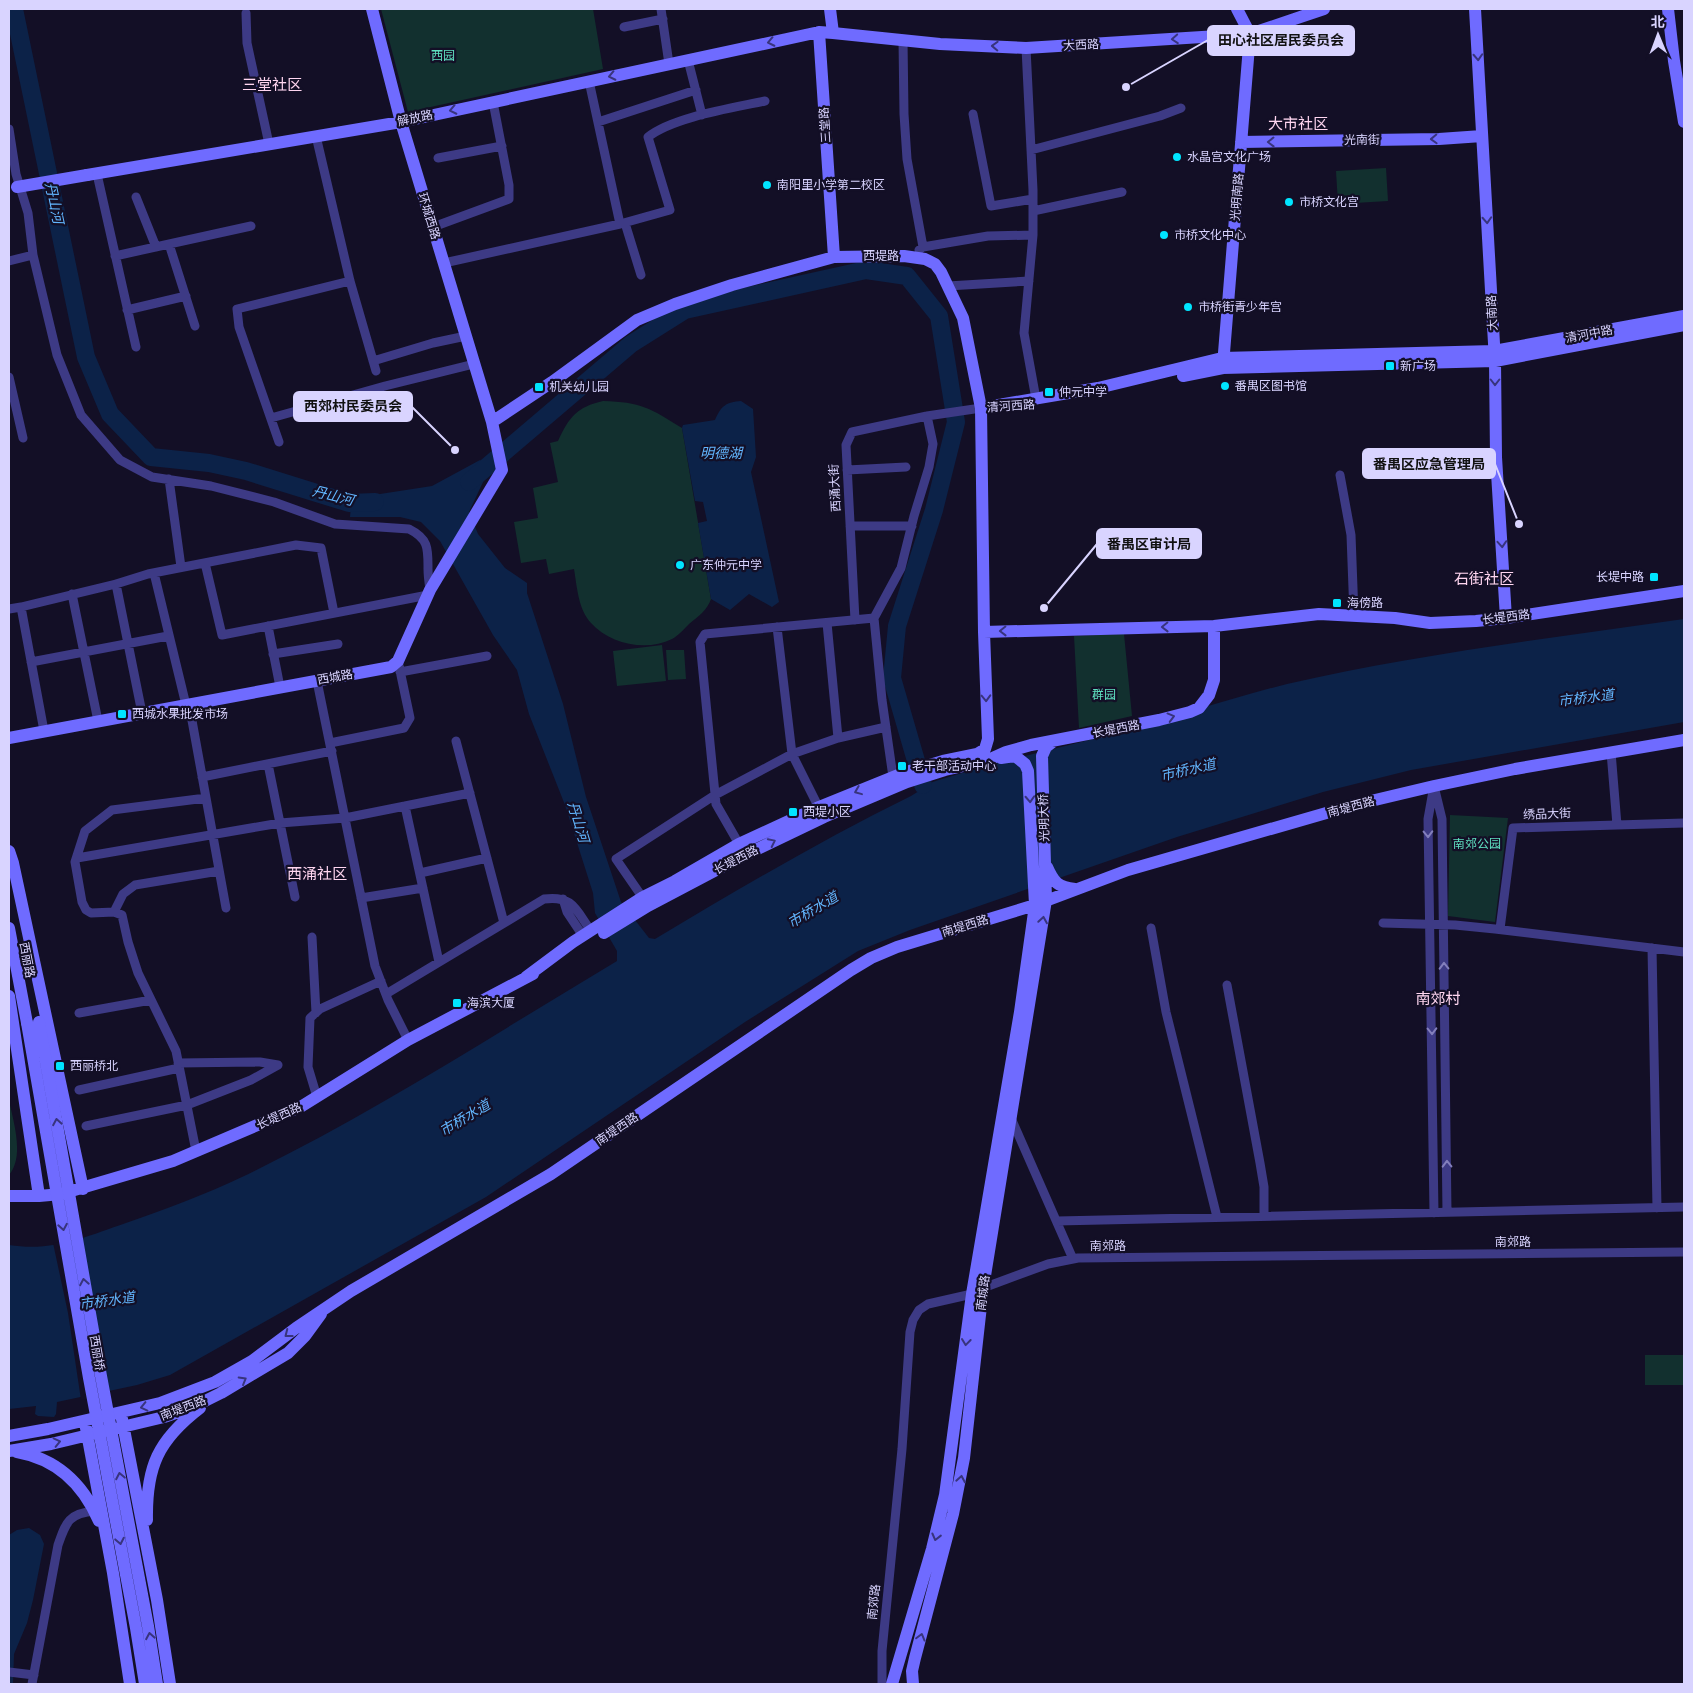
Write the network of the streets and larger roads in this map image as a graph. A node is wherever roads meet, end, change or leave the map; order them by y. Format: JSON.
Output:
{"nodes":[{"id":1,"x":372,"y":9,"type":"edge"},
{"id":2,"x":661,"y":9,"type":"edge"},
{"id":3,"x":830,"y":9,"type":"edge"},
{"id":4,"x":1237,"y":9,"type":"edge"},
{"id":5,"x":1324,"y":9,"type":"edge"},
{"id":6,"x":1475,"y":9,"type":"edge"},
{"id":7,"x":1668,"y":9,"type":"edge"},
{"id":8,"x":246,"y":13,"type":"dead end"},
{"id":9,"x":663,"y":19,"type":"junction"},
{"id":10,"x":624,"y":26,"type":"dead end"},
{"id":11,"x":819,"y":32,"type":"junction"},
{"id":12,"x":833,"y":33,"type":"junction"},
{"id":13,"x":1250,"y":34,"type":"junction"},
{"id":14,"x":903,"y":40,"type":"junction"},
{"id":15,"x":1026,"y":48,"type":"junction"},
{"id":16,"x":688,"y":60,"type":"junction"},
{"id":17,"x":669,"y":64,"type":"junction"},
{"id":18,"x":589,"y":81,"type":"junction"},
{"id":19,"x":696,"y":90,"type":"junction"},
{"id":20,"x":765,"y":101,"type":"dead end"},
{"id":21,"x":493,"y":102,"type":"junction"},
{"id":22,"x":1181,"y":108,"type":"dead end"},
{"id":23,"x":973,"y":114,"type":"dead end"},
{"id":24,"x":702,"y":115,"type":"junction"},
{"id":25,"x":400,"y":122,"type":"junction"},
{"id":26,"x":598,"y":122,"type":"junction"},
{"id":27,"x":1684,"y":122,"type":"edge"},
{"id":28,"x":9,"y":132,"type":"edge"},
{"id":29,"x":316,"y":136,"type":"junction"},
{"id":30,"x":1482,"y":136,"type":"junction"},
{"id":31,"x":1241,"y":142,"type":"junction"},
{"id":32,"x":269,"y":144,"type":"junction"},
{"id":33,"x":502,"y":146,"type":"junction"},
{"id":34,"x":1031,"y":150,"type":"junction"},
{"id":35,"x":438,"y":158,"type":"dead end"},
{"id":36,"x":12,"y":161,"type":"edge"},
{"id":37,"x":92,"y":175,"type":"junction"},
{"id":38,"x":13,"y":188,"type":"edge"},
{"id":39,"x":1122,"y":192,"type":"dead end"},
{"id":40,"x":136,"y":198,"type":"dead end"},
{"id":41,"x":1033,"y":199,"type":"junction"},
{"id":42,"x":1033,"y":211,"type":"junction"},
{"id":43,"x":622,"y":223,"type":"junction"},
{"id":44,"x":251,"y":226,"type":"dead end"},
{"id":45,"x":433,"y":227,"type":"junction"},
{"id":46,"x":1034,"y":235,"type":"junction"},
{"id":47,"x":169,"y":244,"type":"junction"},
{"id":48,"x":923,"y":246,"type":"junction"},
{"id":49,"x":156,"y":247,"type":"junction"},
{"id":50,"x":33,"y":255,"type":"junction"},
{"id":51,"x":115,"y":256,"type":"junction"},
{"id":52,"x":834,"y":257,"type":"junction"},
{"id":53,"x":911,"y":257,"type":"junction"},
{"id":54,"x":9,"y":261,"type":"edge"},
{"id":55,"x":444,"y":263,"type":"junction"},
{"id":56,"x":641,"y":275,"type":"dead end"},
{"id":57,"x":350,"y":281,"type":"junction"},
{"id":58,"x":1029,"y":281,"type":"junction"},
{"id":59,"x":948,"y":286,"type":"junction"},
{"id":60,"x":186,"y":296,"type":"junction"},
{"id":61,"x":127,"y":310,"type":"junction"},
{"id":62,"x":1684,"y":316,"type":"edge"},
{"id":63,"x":1684,"y":325,"type":"edge"},
{"id":64,"x":195,"y":326,"type":"dead end"},
{"id":65,"x":466,"y":336,"type":"junction"},
{"id":66,"x":136,"y":347,"type":"dead end"},
{"id":67,"x":1495,"y":356,"type":"junction"},
{"id":68,"x":374,"y":362,"type":"junction"},
{"id":69,"x":1224,"y":363,"type":"junction"},
{"id":70,"x":474,"y":364,"type":"junction"},
{"id":71,"x":376,"y":372,"type":"dead end"},
{"id":72,"x":9,"y":377,"type":"edge"},
{"id":73,"x":1036,"y":400,"type":"junction"},
{"id":74,"x":981,"y":408,"type":"junction"},
{"id":75,"x":928,"y":416,"type":"junction"},
{"id":76,"x":271,"y":418,"type":"junction"},
{"id":77,"x":492,"y":422,"type":"junction"},
{"id":78,"x":23,"y":438,"type":"dead end"},
{"id":79,"x":280,"y":442,"type":"dead end"},
{"id":80,"x":906,"y":467,"type":"dead end"},
{"id":81,"x":847,"y":470,"type":"junction"},
{"id":82,"x":1340,"y":474,"type":"dead end"},
{"id":83,"x":169,"y":479,"type":"junction"},
{"id":84,"x":850,"y":526,"type":"junction"},
{"id":85,"x":912,"y":526,"type":"junction"},
{"id":86,"x":205,"y":563,"type":"junction"},
{"id":87,"x":181,"y":567,"type":"junction"},
{"id":88,"x":154,"y":573,"type":"junction"},
{"id":89,"x":116,"y":584,"type":"junction"},
{"id":90,"x":429,"y":592,"type":"junction"},
{"id":91,"x":1684,"y":592,"type":"edge"},
{"id":92,"x":72,"y":594,"type":"junction"},
{"id":93,"x":21,"y":607,"type":"junction"},
{"id":94,"x":9,"y":609,"type":"edge"},
{"id":95,"x":334,"y":613,"type":"junction"},
{"id":96,"x":1354,"y":615,"type":"junction"},
{"id":97,"x":874,"y":618,"type":"junction"},
{"id":98,"x":1506,"y":618,"type":"junction"},
{"id":99,"x":855,"y":620,"type":"junction"},
{"id":100,"x":826,"y":623,"type":"junction"},
{"id":101,"x":268,"y":626,"type":"junction"},
{"id":102,"x":1214,"y":626,"type":"junction"},
{"id":103,"x":777,"y":627,"type":"junction"},
{"id":104,"x":984,"y":632,"type":"junction"},
{"id":105,"x":168,"y":636,"type":"junction"},
{"id":106,"x":128,"y":643,"type":"junction"},
{"id":107,"x":338,"y":644,"type":"dead end"},
{"id":108,"x":84,"y":652,"type":"junction"},
{"id":109,"x":273,"y":654,"type":"junction"},
{"id":110,"x":487,"y":656,"type":"dead end"},
{"id":111,"x":31,"y":662,"type":"junction"},
{"id":112,"x":399,"y":667,"type":"junction"},
{"id":113,"x":317,"y":680,"type":"junction"},
{"id":114,"x":280,"y":688,"type":"junction"},
{"id":115,"x":187,"y":704,"type":"junction"},
{"id":116,"x":142,"y":712,"type":"junction"},
{"id":117,"x":98,"y":721,"type":"junction"},
{"id":118,"x":886,"y":727,"type":"junction"},
{"id":119,"x":44,"y":730,"type":"junction"},
{"id":120,"x":988,"y":734,"type":"junction"},
{"id":121,"x":9,"y":738,"type":"edge"},
{"id":122,"x":838,"y":738,"type":"junction"},
{"id":123,"x":1684,"y":740,"type":"edge"},
{"id":124,"x":456,"y":741,"type":"dead end"},
{"id":125,"x":1054,"y":741,"type":"junction"},
{"id":126,"x":331,"y":747,"type":"junction"},
{"id":127,"x":1611,"y":752,"type":"junction"},
{"id":128,"x":792,"y":754,"type":"junction"},
{"id":129,"x":1011,"y":754,"type":"junction"},
{"id":130,"x":268,"y":764,"type":"junction"},
{"id":131,"x":944,"y":765,"type":"junction"},
{"id":132,"x":901,"y":777,"type":"junction"},
{"id":133,"x":202,"y":778,"type":"junction"},
{"id":134,"x":1434,"y":786,"type":"junction"},
{"id":135,"x":470,"y":793,"type":"junction"},
{"id":136,"x":715,"y":795,"type":"junction"},
{"id":137,"x":206,"y":798,"type":"junction"},
{"id":138,"x":405,"y":806,"type":"junction"},
{"id":139,"x":821,"y":812,"type":"junction"},
{"id":140,"x":345,"y":818,"type":"junction"},
{"id":141,"x":280,"y":823,"type":"junction"},
{"id":142,"x":1684,"y":823,"type":"edge"},
{"id":143,"x":1617,"y":824,"type":"junction"},
{"id":144,"x":212,"y":834,"type":"junction"},
{"id":145,"x":739,"y":844,"type":"junction"},
{"id":146,"x":9,"y":851,"type":"edge"},
{"id":147,"x":77,"y":858,"type":"junction"},
{"id":148,"x":487,"y":858,"type":"junction"},
{"id":149,"x":1045,"y":862,"type":"junction"},
{"id":150,"x":9,"y":869,"type":"edge"},
{"id":151,"x":219,"y":871,"type":"junction"},
{"id":152,"x":420,"y":873,"type":"junction"},
{"id":153,"x":423,"y":888,"type":"junction"},
{"id":154,"x":1075,"y":890,"type":"junction"},
{"id":155,"x":296,"y":897,"type":"dead end"},
{"id":156,"x":1040,"y":897,"type":"junction"},
{"id":157,"x":361,"y":898,"type":"junction"},
{"id":158,"x":645,"y":902,"type":"junction"},
{"id":159,"x":226,"y":908,"type":"dead end"},
{"id":160,"x":114,"y":912,"type":"junction"},
{"id":161,"x":504,"y":923,"type":"junction"},
{"id":162,"x":1383,"y":923,"type":"dead end"},
{"id":163,"x":1430,"y":925,"type":"junction"},
{"id":164,"x":1444,"y":925,"type":"junction"},
{"id":165,"x":9,"y":928,"type":"edge"},
{"id":166,"x":1151,"y":928,"type":"dead end"},
{"id":167,"x":1500,"y":929,"type":"junction"},
{"id":168,"x":592,"y":933,"type":"junction"},
{"id":169,"x":312,"y":937,"type":"dead end"},
{"id":170,"x":1652,"y":948,"type":"junction"},
{"id":171,"x":1684,"y":952,"type":"edge"},
{"id":172,"x":438,"y":962,"type":"junction"},
{"id":173,"x":381,"y":981,"type":"junction"},
{"id":174,"x":1227,"y":985,"type":"dead end"},
{"id":175,"x":386,"y":994,"type":"junction"},
{"id":176,"x":9,"y":996,"type":"edge"},
{"id":177,"x":151,"y":1000,"type":"junction"},
{"id":178,"x":79,"y":1013,"type":"dead end"},
{"id":179,"x":316,"y":1013,"type":"junction"},
{"id":180,"x":33,"y":1023,"type":"junction"},
{"id":181,"x":11,"y":1026,"type":"edge"},
{"id":182,"x":408,"y":1040,"type":"junction"},
{"id":183,"x":179,"y":1066,"type":"junction"},
{"id":184,"x":79,"y":1090,"type":"dead end"},
{"id":185,"x":317,"y":1097,"type":"junction"},
{"id":186,"x":187,"y":1105,"type":"junction"},
{"id":187,"x":1011,"y":1118,"type":"junction"},
{"id":188,"x":86,"y":1126,"type":"dead end"},
{"id":189,"x":196,"y":1151,"type":"junction"},
{"id":190,"x":36,"y":1174,"type":"junction"},
{"id":191,"x":83,"y":1189,"type":"junction"},
{"id":192,"x":11,"y":1196,"type":"edge"},
{"id":193,"x":39,"y":1196,"type":"junction"},
{"id":194,"x":1657,"y":1208,"type":"junction"},
{"id":195,"x":1684,"y":1208,"type":"edge"},
{"id":196,"x":1447,"y":1212,"type":"junction"},
{"id":197,"x":1434,"y":1213,"type":"junction"},
{"id":198,"x":1264,"y":1216,"type":"junction"},
{"id":199,"x":1217,"y":1217,"type":"junction"},
{"id":200,"x":1057,"y":1220,"type":"junction"},
{"id":201,"x":1684,"y":1252,"type":"edge"},
{"id":202,"x":1073,"y":1259,"type":"junction"},
{"id":203,"x":977,"y":1291,"type":"junction"},
{"id":204,"x":327,"y":1306,"type":"junction"},
{"id":205,"x":219,"y":1394,"type":"junction"},
{"id":206,"x":121,"y":1412,"type":"junction"},
{"id":207,"x":84,"y":1421,"type":"junction"},
{"id":208,"x":124,"y":1427,"type":"junction"},
{"id":209,"x":88,"y":1435,"type":"junction"},
{"id":210,"x":9,"y":1436,"type":"edge"},
{"id":211,"x":9,"y":1451,"type":"edge"},
{"id":212,"x":95,"y":1511,"type":"junction"},
{"id":213,"x":106,"y":1537,"type":"junction"},
{"id":214,"x":147,"y":1550,"type":"junction"},
{"id":215,"x":9,"y":1672,"type":"edge"},
{"id":216,"x":33,"y":1680,"type":"edge"},
{"id":217,"x":170,"y":1682,"type":"edge"},
{"id":218,"x":130,"y":1684,"type":"edge"},
{"id":219,"x":145,"y":1684,"type":"edge"},
{"id":220,"x":157,"y":1684,"type":"edge"},
{"id":221,"x":882,"y":1684,"type":"edge"},
{"id":222,"x":892,"y":1684,"type":"edge"},
{"id":223,"x":913,"y":1684,"type":"edge"}],
"edges":[{"from":1,"to":25,"type":"street","name":"环城西路"},
{"from":2,"to":9,"type":"street"},
{"from":3,"to":12,"type":"street"},
{"from":4,"to":13,"type":"street"},
{"from":5,"to":13,"type":"street","name":"大西路"},
{"from":6,"to":30,"type":"street","name":"大南路","one_way":true},
{"from":7,"to":27,"type":"street"},
{"from":8,"to":32,"type":"street"},
{"from":9,"to":10,"type":"street"},
{"from":9,"to":17,"type":"street"},
{"from":11,"to":12,"type":"street"},
{"from":11,"to":16,"type":"street","name":"解放路","one_way":true},
{"from":11,"to":52,"type":"street","name":"三堂路"},
{"from":12,"to":14,"type":"street","name":"大西路"},
{"from":13,"to":15,"type":"street","name":"大西路","one_way":true},
{"from":13,"to":31,"type":"street","name":"光明南路"},
{"from":15,"to":14,"type":"street","name":"大西路","one_way":true},
{"from":14,"to":48,"type":"street"},
{"from":15,"to":34,"type":"street"},
{"from":16,"to":17,"type":"street","name":"解放路"},
{"from":16,"to":19,"type":"street"},
{"from":17,"to":18,"type":"street","name":"解放路","one_way":true},
{"from":18,"to":21,"type":"street","name":"解放路"},
{"from":18,"to":26,"type":"street"},
{"from":19,"to":24,"type":"street"},
{"from":19,"to":26,"type":"street"},
{"from":20,"to":24,"type":"street"},
{"from":21,"to":25,"type":"street","name":"解放路","one_way":true},
{"from":21,"to":33,"type":"street"},
{"from":22,"to":34,"type":"street"},
{"from":23,"to":41,"type":"street"},
{"from":24,"to":43,"type":"street"},
{"from":25,"to":29,"type":"street","name":"解放路"},
{"from":25,"to":45,"type":"street","name":"环城西路"},
{"from":26,"to":43,"type":"street"},
{"from":28,"to":36,"type":"street"},
{"from":29,"to":32,"type":"street","name":"解放路"},
{"from":29,"to":57,"type":"street"},
{"from":30,"to":31,"type":"street","name":"光南街","one_way":true},
{"from":30,"to":67,"type":"street","name":"大南路","one_way":true},
{"from":31,"to":69,"type":"street","name":"光明南路"},
{"from":32,"to":37,"type":"street","name":"解放路"},
{"from":33,"to":35,"type":"street"},
{"from":33,"to":45,"type":"street"},
{"from":34,"to":41,"type":"street"},
{"from":36,"to":50,"type":"street"},
{"from":37,"to":38,"type":"street","name":"解放路","bridge":true},
{"from":37,"to":51,"type":"street"},
{"from":39,"to":42,"type":"street"},
{"from":40,"to":49,"type":"street"},
{"from":41,"to":42,"type":"street"},
{"from":42,"to":46,"type":"street"},
{"from":43,"to":55,"type":"street"},
{"from":43,"to":56,"type":"street"},
{"from":44,"to":47,"type":"street"},
{"from":45,"to":55,"type":"street","name":"环城西路"},
{"from":46,"to":48,"type":"street"},
{"from":46,"to":58,"type":"street"},
{"from":47,"to":49,"type":"street"},
{"from":47,"to":60,"type":"street"},
{"from":48,"to":53,"type":"street"},
{"from":49,"to":51,"type":"street"},
{"from":50,"to":54,"type":"street"},
{"from":50,"to":83,"type":"street"},
{"from":51,"to":61,"type":"street"},
{"from":52,"to":53,"type":"street","name":"西堤路"},
{"from":52,"to":77,"type":"street","name":"西堤路"},
{"from":53,"to":59,"type":"street","name":"西堤路"},
{"from":55,"to":65,"type":"street","name":"环城西路"},
{"from":57,"to":68,"type":"street"},
{"from":57,"to":76,"type":"street"},
{"from":58,"to":59,"type":"street"},
{"from":58,"to":73,"type":"street"},
{"from":59,"to":74,"type":"street","name":"西堤路"},
{"from":60,"to":61,"type":"street"},
{"from":60,"to":64,"type":"street"},
{"from":61,"to":66,"type":"street"},
{"from":62,"to":67,"type":"street","name":"清河中路"},
{"from":63,"to":67,"type":"street","name":"清河中路"},
{"from":65,"to":68,"type":"street"},
{"from":65,"to":70,"type":"street","name":"环城西路"},
{"from":67,"to":69,"type":"street","name":"清河西路"},
{"from":67,"to":98,"type":"street","name":"大南路","one_way":true},
{"from":68,"to":71,"type":"street"},
{"from":69,"to":73,"type":"street","name":"清河西路"},
{"from":69,"to":74,"type":"street","name":"清河西路"},
{"from":70,"to":76,"type":"street"},
{"from":70,"to":77,"type":"street","name":"环城西路"},
{"from":72,"to":78,"type":"street"},
{"from":73,"to":74,"type":"street","name":"清河西路"},
{"from":74,"to":75,"type":"street"},
{"from":74,"to":104,"type":"street","name":"西堤路"},
{"from":75,"to":81,"type":"street","name":"西涌大街"},
{"from":75,"to":85,"type":"street"},
{"from":76,"to":79,"type":"street"},
{"from":77,"to":90,"type":"street"},
{"from":80,"to":81,"type":"street"},
{"from":81,"to":84,"type":"street","name":"西涌大街"},
{"from":82,"to":96,"type":"street"},
{"from":83,"to":87,"type":"street"},
{"from":83,"to":90,"type":"street"},
{"from":84,"to":85,"type":"street"},
{"from":84,"to":99,"type":"street","name":"西涌大街"},
{"from":85,"to":97,"type":"street"},
{"from":86,"to":87,"type":"street"},
{"from":86,"to":95,"type":"street"},
{"from":86,"to":101,"type":"street"},
{"from":87,"to":88,"type":"street"},
{"from":88,"to":89,"type":"street"},
{"from":88,"to":105,"type":"street"},
{"from":89,"to":92,"type":"street"},
{"from":89,"to":106,"type":"street"},
{"from":90,"to":95,"type":"street"},
{"from":90,"to":112,"type":"street"},
{"from":91,"to":98,"type":"street","name":"长堤西路"},
{"from":92,"to":93,"type":"street"},
{"from":92,"to":108,"type":"street"},
{"from":93,"to":94,"type":"street"},
{"from":93,"to":111,"type":"street"},
{"from":95,"to":101,"type":"street"},
{"from":96,"to":98,"type":"street","name":"长堤西路"},
{"from":96,"to":102,"type":"street","name":"长堤西路"},
{"from":97,"to":99,"type":"street"},
{"from":97,"to":118,"type":"street"},
{"from":99,"to":100,"type":"street"},
{"from":100,"to":103,"type":"street"},
{"from":100,"to":122,"type":"street"},
{"from":101,"to":109,"type":"street"},
{"from":102,"to":104,"type":"street","one_way":true},
{"from":125,"to":102,"type":"street","name":"长堤西路","one_way":true},
{"from":103,"to":128,"type":"street"},
{"from":103,"to":136,"type":"street"},
{"from":104,"to":120,"type":"street","name":"西堤路","one_way":true},
{"from":105,"to":106,"type":"street"},
{"from":105,"to":115,"type":"street"},
{"from":106,"to":108,"type":"street"},
{"from":106,"to":116,"type":"street"},
{"from":107,"to":109,"type":"street"},
{"from":108,"to":111,"type":"street"},
{"from":108,"to":117,"type":"street"},
{"from":109,"to":114,"type":"street"},
{"from":110,"to":112,"type":"street"},
{"from":111,"to":119,"type":"street"},
{"from":112,"to":113,"type":"street","name":"西城路"},
{"from":112,"to":126,"type":"street"},
{"from":113,"to":114,"type":"street","name":"西城路"},
{"from":113,"to":126,"type":"street"},
{"from":114,"to":115,"type":"street","name":"西城路"},
{"from":115,"to":116,"type":"street","name":"西城路"},
{"from":115,"to":133,"type":"street"},
{"from":116,"to":117,"type":"street","name":"西城路"},
{"from":117,"to":119,"type":"street","name":"西城路"},
{"from":118,"to":122,"type":"street"},
{"from":118,"to":132,"type":"street"},
{"from":119,"to":121,"type":"street","name":"西城路"},
{"from":120,"to":129,"type":"street","name":"光明大桥"},
{"from":120,"to":131,"type":"street","name":"长堤西路"},
{"from":122,"to":128,"type":"street"},
{"from":123,"to":127,"type":"street","name":"南堤西路"},
{"from":124,"to":135,"type":"street"},
{"from":125,"to":129,"type":"street","name":"长堤西路"},
{"from":125,"to":149,"type":"street","name":"光明大桥"},
{"from":126,"to":130,"type":"street"},
{"from":126,"to":140,"type":"street"},
{"from":127,"to":134,"type":"street","name":"南堤西路"},
{"from":127,"to":143,"type":"street"},
{"from":128,"to":136,"type":"street"},
{"from":128,"to":139,"type":"street"},
{"from":129,"to":131,"type":"street","name":"长堤西路"},
{"from":129,"to":156,"type":"street","name":"光明大桥","one_way":true},
{"from":130,"to":133,"type":"street"},
{"from":130,"to":141,"type":"street"},
{"from":131,"to":132,"type":"street","name":"长堤西路"},
{"from":132,"to":139,"type":"street","name":"长堤西路"},
{"from":133,"to":137,"type":"street"},
{"from":134,"to":154,"type":"street","name":"南堤西路"},
{"from":134,"to":163,"type":"street","one_way":true},
{"from":134,"to":164,"type":"street"},
{"from":135,"to":138,"type":"street"},
{"from":135,"to":148,"type":"street"},
{"from":136,"to":145,"type":"street"},
{"from":136,"to":158,"type":"street"},
{"from":137,"to":144,"type":"street"},
{"from":137,"to":147,"type":"street"},
{"from":138,"to":140,"type":"street"},
{"from":138,"to":152,"type":"street"},
{"from":139,"to":145,"type":"street","name":"长堤西路"},
{"from":158,"to":139,"type":"street","name":"长堤西路","one_way":true},
{"from":140,"to":141,"type":"street"},
{"from":140,"to":157,"type":"street"},
{"from":141,"to":144,"type":"street"},
{"from":141,"to":155,"type":"street"},
{"from":142,"to":143,"type":"street","name":"绣品大街"},
{"from":143,"to":167,"type":"street","name":"绣品大街"},
{"from":144,"to":147,"type":"street"},
{"from":144,"to":151,"type":"street"},
{"from":145,"to":158,"type":"street","name":"长堤西路"},
{"from":146,"to":191,"type":"street"},
{"from":147,"to":160,"type":"street"},
{"from":148,"to":152,"type":"street"},
{"from":148,"to":161,"type":"street"},
{"from":149,"to":154,"type":"street"},
{"from":149,"to":156,"type":"street","name":"光明大桥"},
{"from":150,"to":180,"type":"street","name":"西丽路"},
{"from":151,"to":159,"type":"street"},
{"from":151,"to":160,"type":"street"},
{"from":152,"to":153,"type":"street"},
{"from":153,"to":157,"type":"street"},
{"from":153,"to":172,"type":"street"},
{"from":154,"to":156,"type":"street","name":"南堤西路"},
{"from":187,"to":156,"type":"street","name":"南城路","one_way":true},
{"from":156,"to":203,"type":"street","name":"南城路"},
{"from":156,"to":204,"type":"street","name":"南堤西路"},
{"from":157,"to":173,"type":"street"},
{"from":158,"to":168,"type":"street","name":"长堤西路"},
{"from":160,"to":177,"type":"street"},
{"from":161,"to":168,"type":"street"},
{"from":161,"to":172,"type":"street"},
{"from":162,"to":163,"type":"street"},
{"from":163,"to":164,"type":"street"},
{"from":163,"to":197,"type":"street","one_way":true},
{"from":164,"to":167,"type":"street"},
{"from":196,"to":164,"type":"street","one_way":true},
{"from":165,"to":180,"type":"street","name":"西丽路"},
{"from":166,"to":199,"type":"street"},
{"from":167,"to":170,"type":"street"},
{"from":168,"to":182,"type":"street","name":"长堤西路"},
{"from":169,"to":179,"type":"street"},
{"from":170,"to":171,"type":"street"},
{"from":170,"to":194,"type":"street"},
{"from":172,"to":175,"type":"street"},
{"from":173,"to":175,"type":"street"},
{"from":173,"to":179,"type":"street"},
{"from":174,"to":198,"type":"street"},
{"from":175,"to":182,"type":"street"},
{"from":176,"to":181,"type":"street"},
{"from":177,"to":178,"type":"street"},
{"from":177,"to":183,"type":"street"},
{"from":179,"to":185,"type":"street"},
{"from":180,"to":219,"type":"street","name":"西丽桥","one_way":true,"bridge":true},
{"from":220,"to":180,"type":"street","name":"西丽桥","one_way":true,"bridge":true},
{"from":181,"to":190,"type":"street"},
{"from":182,"to":185,"type":"street","name":"长堤西路"},
{"from":183,"to":184,"type":"street"},
{"from":183,"to":186,"type":"street"},
{"from":183,"to":186,"type":"street"},
{"from":185,"to":189,"type":"street","name":"长堤西路"},
{"from":186,"to":188,"type":"street"},
{"from":186,"to":189,"type":"street"},
{"from":187,"to":200,"type":"street"},
{"from":187,"to":203,"type":"street","name":"南城路"},
{"from":189,"to":191,"type":"street","name":"长堤西路"},
{"from":190,"to":192,"type":"street"},
{"from":190,"to":193,"type":"street"},
{"from":191,"to":193,"type":"street","name":"长堤西路"},
{"from":192,"to":193,"type":"street","name":"长堤西路"},
{"from":194,"to":195,"type":"street"},
{"from":194,"to":196,"type":"street"},
{"from":196,"to":197,"type":"street"},
{"from":197,"to":198,"type":"street"},
{"from":198,"to":199,"type":"street"},
{"from":199,"to":200,"type":"street"},
{"from":200,"to":202,"type":"street"},
{"from":201,"to":202,"type":"street","name":"南郊路"},
{"from":202,"to":203,"type":"street","name":"南郊路"},
{"from":203,"to":221,"type":"street","name":"南郊路"},
{"from":203,"to":222,"type":"street","name":"南城路","one_way":true},
{"from":223,"to":203,"type":"street","name":"南城路","one_way":true},
{"from":205,"to":204,"type":"street","name":"南堤西路","one_way":true},
{"from":204,"to":206,"type":"street","name":"南堤西路","one_way":true},
{"from":205,"to":208,"type":"street","name":"南堤西路"},
{"from":205,"to":214,"type":"street"},
{"from":206,"to":207,"type":"street","name":"南堤西路"},
{"from":206,"to":208,"type":"street"},
{"from":207,"to":209,"type":"street"},
{"from":207,"to":210,"type":"street","name":"南堤西路"},
{"from":208,"to":209,"type":"street","name":"南堤西路"},
{"from":208,"to":214,"type":"street"},
{"from":211,"to":209,"type":"street","name":"南堤西路","one_way":true},
{"from":209,"to":213,"type":"street"},
{"from":211,"to":212,"type":"street"},
{"from":212,"to":213,"type":"street"},
{"from":212,"to":216,"type":"street"},
{"from":213,"to":218,"type":"street"},
{"from":214,"to":217,"type":"street"},
{"from":215,"to":216,"type":"street"}]}
